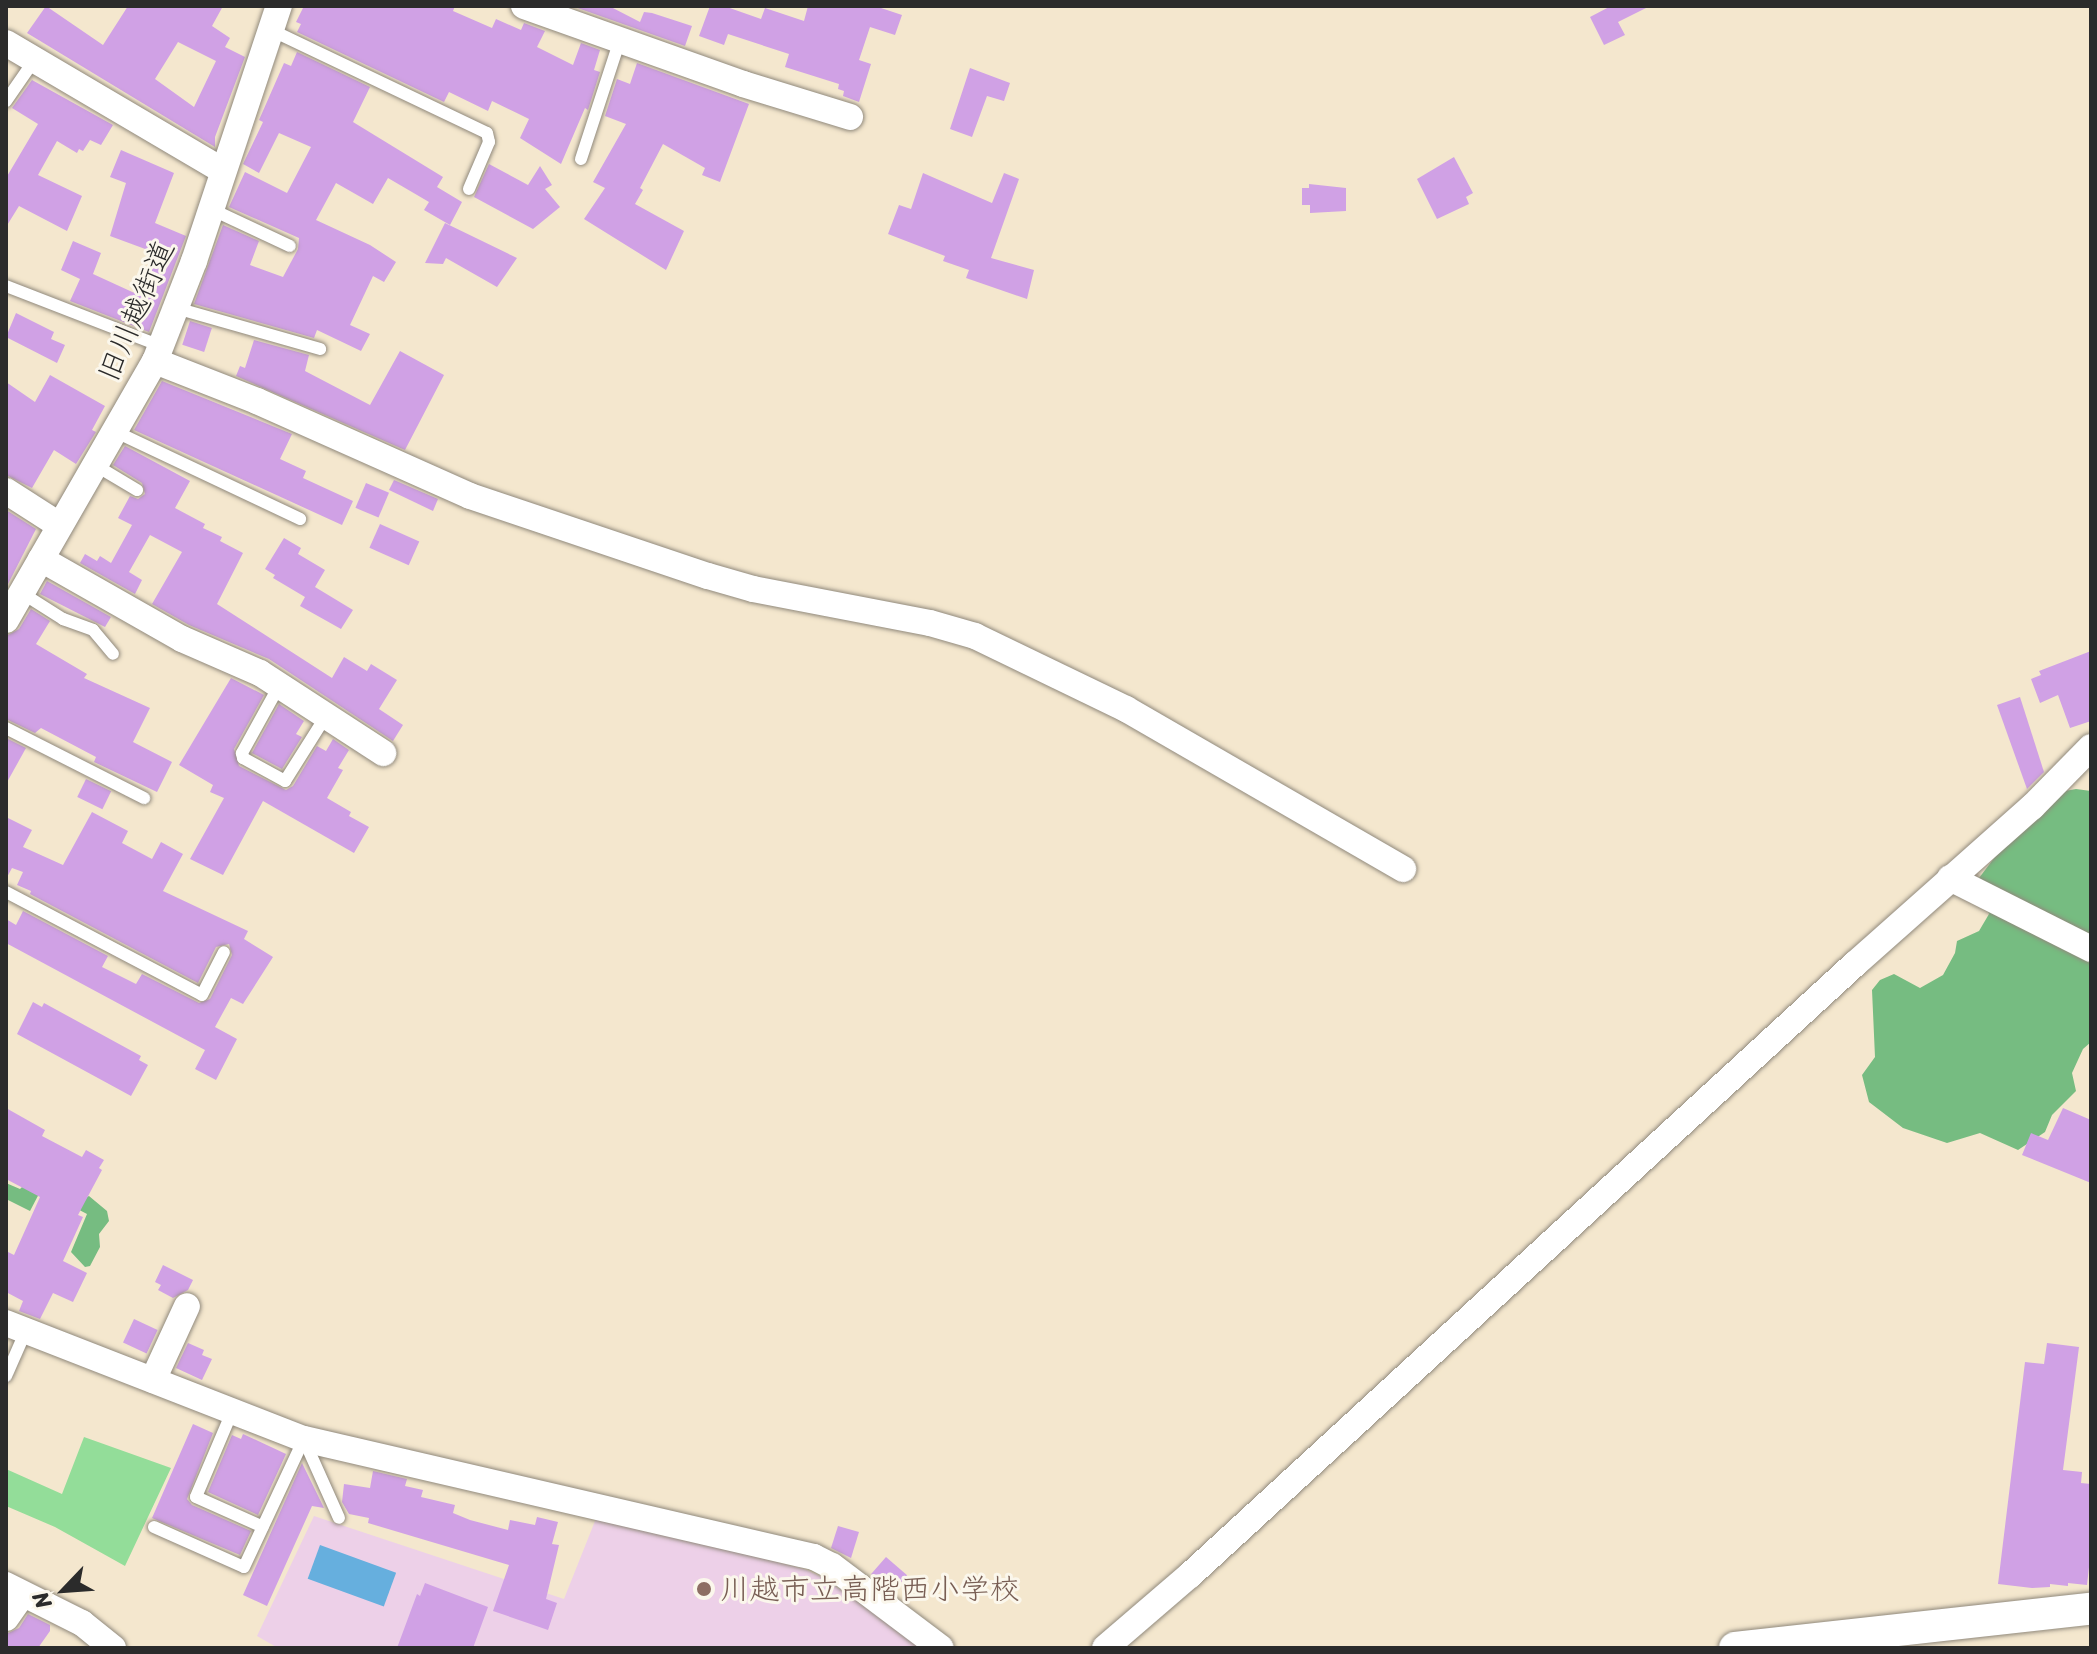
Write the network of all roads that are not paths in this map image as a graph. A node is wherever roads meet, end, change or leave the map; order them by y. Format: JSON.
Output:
{"nodes":[{"id":1,"x":524,"y":6,"type":"edge"},
{"id":2,"x":275,"y":18,"type":"edge"},
{"id":3,"x":620,"y":40,"type":"junction"},
{"id":4,"x":6,"y":43,"type":"edge"},
{"id":5,"x":33,"y":62,"type":"junction"},
{"id":6,"x":6,"y":101,"type":"edge"},
{"id":7,"x":850,"y":117,"type":"dead end"},
{"id":8,"x":581,"y":159,"type":"dead end"},
{"id":9,"x":222,"y":170,"type":"junction"},
{"id":10,"x":469,"y":189,"type":"dead end"},
{"id":11,"x":211,"y":209,"type":"junction"},
{"id":12,"x":290,"y":246,"type":"dead end"},
{"id":13,"x":6,"y":286,"type":"edge"},
{"id":14,"x":176,"y":308,"type":"junction"},
{"id":15,"x":320,"y":349,"type":"dead end"},
{"id":16,"x":158,"y":354,"type":"junction"},
{"id":17,"x":114,"y":431,"type":"junction"},
{"id":18,"x":95,"y":465,"type":"junction"},
{"id":19,"x":137,"y":490,"type":"dead end"},
{"id":20,"x":6,"y":491,"type":"edge"},
{"id":21,"x":300,"y":519,"type":"dead end"},
{"id":22,"x":59,"y":525,"type":"junction"},
{"id":23,"x":41,"y":559,"type":"junction"},
{"id":24,"x":12,"y":607,"type":"edge"},
{"id":25,"x":113,"y":654,"type":"dead end"},
{"id":26,"x":279,"y":686,"type":"junction"},
{"id":27,"x":326,"y":716,"type":"junction"},
{"id":28,"x":6,"y":728,"type":"edge"},
{"id":29,"x":2091,"y":747,"type":"edge"},
{"id":30,"x":383,"y":753,"type":"dead end"},
{"id":31,"x":144,"y":798,"type":"dead end"},
{"id":32,"x":1403,"y":869,"type":"dead end"},
{"id":33,"x":1950,"y":878,"type":"junction"},
{"id":34,"x":6,"y":892,"type":"edge"},
{"id":35,"x":2091,"y":949,"type":"edge"},
{"id":36,"x":224,"y":952,"type":"dead end"},
{"id":37,"x":187,"y":1306,"type":"dead end"},
{"id":38,"x":15,"y":1328,"type":"edge"},
{"id":39,"x":6,"y":1376,"type":"edge"},
{"id":40,"x":153,"y":1380,"type":"junction"},
{"id":41,"x":232,"y":1412,"type":"junction"},
{"id":42,"x":304,"y":1439,"type":"junction"},
{"id":43,"x":339,"y":1518,"type":"dead end"},
{"id":44,"x":154,"y":1527,"type":"dead end"},
{"id":45,"x":263,"y":1527,"type":"junction"},
{"id":46,"x":14,"y":1589,"type":"edge"},
{"id":47,"x":2091,"y":1609,"type":"edge"},
{"id":48,"x":6,"y":1618,"type":"edge"},
{"id":49,"x":113,"y":1648,"type":"edge"},
{"id":50,"x":941,"y":1648,"type":"edge"},
{"id":51,"x":1105,"y":1648,"type":"edge"},
{"id":52,"x":1735,"y":1648,"type":"edge"}],
"edges":[{"from":1,"to":3,"type":"street"},
{"from":2,"to":9,"type":"street","name":"旧川越街道"},
{"from":2,"to":10,"type":"lane"},
{"from":3,"to":7,"type":"street"},
{"from":3,"to":8,"type":"lane"},
{"from":4,"to":5,"type":"street"},
{"from":5,"to":6,"type":"lane"},
{"from":5,"to":9,"type":"street"},
{"from":9,"to":11,"type":"street","name":"旧川越街道"},
{"from":11,"to":12,"type":"lane"},
{"from":11,"to":14,"type":"street","name":"旧川越街道"},
{"from":13,"to":16,"type":"lane"},
{"from":14,"to":15,"type":"lane"},
{"from":14,"to":16,"type":"street","name":"旧川越街道"},
{"from":16,"to":17,"type":"street","name":"旧川越街道"},
{"from":16,"to":32,"type":"street"},
{"from":17,"to":18,"type":"street","name":"旧川越街道"},
{"from":17,"to":21,"type":"lane"},
{"from":18,"to":19,"type":"lane"},
{"from":18,"to":22,"type":"street","name":"旧川越街道"},
{"from":20,"to":22,"type":"street"},
{"from":22,"to":23,"type":"street","name":"旧川越街道"},
{"from":23,"to":24,"type":"street","name":"旧川越街道"},
{"from":23,"to":26,"type":"street"},
{"from":24,"to":25,"type":"lane"},
{"from":26,"to":27,"type":"street"},
{"from":26,"to":27,"type":"lane"},
{"from":27,"to":30,"type":"street"},
{"from":28,"to":31,"type":"lane"},
{"from":29,"to":33,"type":"street"},
{"from":33,"to":35,"type":"street"},
{"from":33,"to":51,"type":"street"},
{"from":34,"to":36,"type":"lane"},
{"from":37,"to":40,"type":"street"},
{"from":38,"to":39,"type":"lane"},
{"from":38,"to":40,"type":"street"},
{"from":40,"to":41,"type":"street"},
{"from":41,"to":42,"type":"street"},
{"from":41,"to":45,"type":"lane"},
{"from":42,"to":43,"type":"lane"},
{"from":42,"to":45,"type":"lane"},
{"from":42,"to":50,"type":"street"},
{"from":44,"to":45,"type":"lane"},
{"from":46,"to":48,"type":"street"},
{"from":46,"to":49,"type":"street"},
{"from":47,"to":52,"type":"street"}]}
